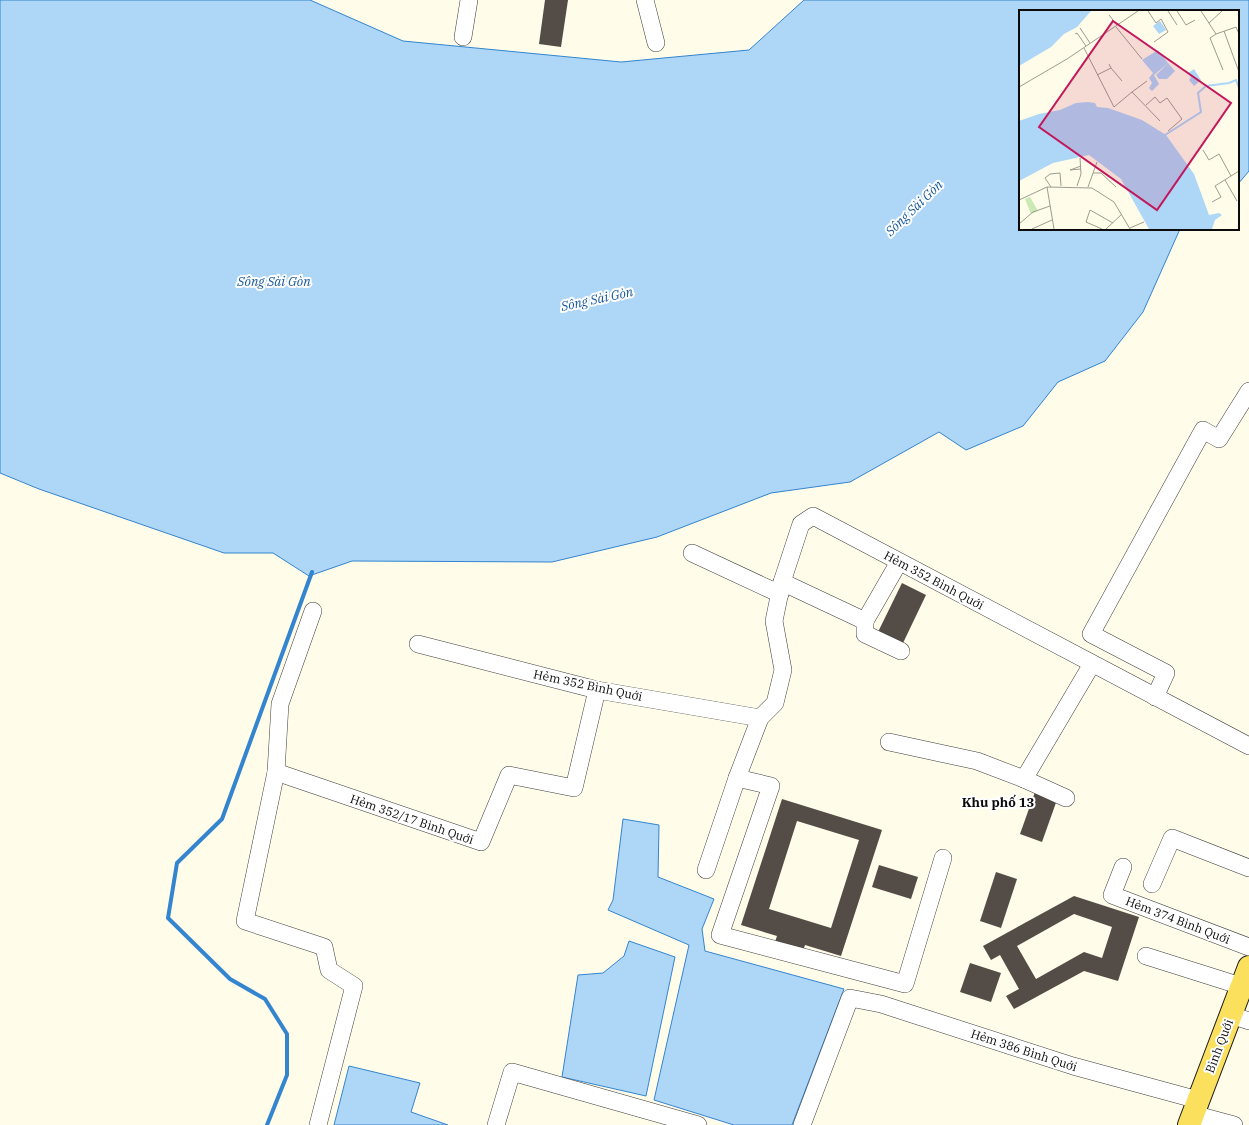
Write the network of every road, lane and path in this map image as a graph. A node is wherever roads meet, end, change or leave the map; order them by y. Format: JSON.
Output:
{"nodes":[{"id":1,"x":469,"y":0,"type":"edge"},
{"id":2,"x":645,"y":0,"type":"edge"},
{"id":3,"x":464,"y":37,"type":"dead end"},
{"id":4,"x":656,"y":43,"type":"dead end"},
{"id":5,"x":1249,"y":390,"type":"edge"},
{"id":6,"x":692,"y":553,"type":"dead end"},
{"id":7,"x":899,"y":562,"type":"junction"},
{"id":8,"x":781,"y":588,"type":"junction"},
{"id":9,"x":313,"y":611,"type":"dead end"},
{"id":10,"x":865,"y":621,"type":"junction"},
{"id":11,"x":418,"y":644,"type":"dead end"},
{"id":12,"x":901,"y":651,"type":"dead end"},
{"id":13,"x":1092,"y":664,"type":"junction"},
{"id":14,"x":597,"y":690,"type":"junction"},
{"id":15,"x":1155,"y":697,"type":"junction"},
{"id":16,"x":760,"y":718,"type":"junction"},
{"id":17,"x":889,"y":742,"type":"dead end"},
{"id":18,"x":1249,"y":746,"type":"edge"},
{"id":19,"x":276,"y":772,"type":"junction"},
{"id":20,"x":737,"y":778,"type":"junction"},
{"id":21,"x":1024,"y":779,"type":"junction"},
{"id":22,"x":1066,"y":798,"type":"dead end"},
{"id":23,"x":943,"y":858,"type":"dead end"},
{"id":24,"x":1123,"y":867,"type":"dead end"},
{"id":25,"x":1249,"y":868,"type":"edge"},
{"id":26,"x":706,"y":870,"type":"dead end"},
{"id":27,"x":1152,"y":884,"type":"dead end"},
{"id":28,"x":1249,"y":947,"type":"edge"},
{"id":29,"x":1146,"y":956,"type":"dead end"},
{"id":30,"x":1245,"y":976,"type":"edge"},
{"id":31,"x":1240,"y":1018,"type":"edge"},
{"id":32,"x":1193,"y":1113,"type":"edge"},
{"id":33,"x":318,"y":1125,"type":"edge"},
{"id":34,"x":496,"y":1125,"type":"edge"},
{"id":35,"x":698,"y":1125,"type":"edge"},
{"id":36,"x":802,"y":1125,"type":"edge"},
{"id":37,"x":1234,"y":1125,"type":"edge"}],
"edges":[{"from":1,"to":3,"type":"street"},
{"from":2,"to":4,"type":"street"},
{"from":5,"to":15,"type":"street"},
{"from":6,"to":8,"type":"street"},
{"from":7,"to":8,"type":"street","name":"Hẻm 352 Bình Quới"},
{"from":7,"to":10,"type":"street"},
{"from":7,"to":13,"type":"street","name":"Hẻm 352 Bình Quới"},
{"from":8,"to":10,"type":"street"},
{"from":8,"to":16,"type":"street","name":"Hẻm 352 Bình Quới"},
{"from":9,"to":19,"type":"street"},
{"from":10,"to":12,"type":"street"},
{"from":11,"to":14,"type":"street","name":"Hẻm 352 Bình Quới"},
{"from":13,"to":15,"type":"street","name":"Hẻm 352 Bình Quới"},
{"from":13,"to":21,"type":"street"},
{"from":14,"to":16,"type":"street","name":"Hẻm 352 Bình Quới"},
{"from":14,"to":19,"type":"street","name":"Hẻm 352/17 Bình Quới"},
{"from":15,"to":18,"type":"street","name":"Hẻm 352 Bình Quới"},
{"from":16,"to":20,"type":"street","name":"Hẻm 352 Bình Quới"},
{"from":17,"to":21,"type":"street"},
{"from":19,"to":33,"type":"street"},
{"from":20,"to":23,"type":"street"},
{"from":20,"to":26,"type":"street","name":"Hẻm 352 Bình Quới"},
{"from":21,"to":22,"type":"street"},
{"from":24,"to":28,"type":"street","name":"Hẻm 374 Bình Quới"},
{"from":25,"to":27,"type":"street"},
{"from":29,"to":30,"type":"street"},
{"from":30,"to":31,"type":"main road","name":"Bình Quới"},
{"from":31,"to":32,"type":"main road","name":"Bình Quới"},
{"from":32,"to":36,"type":"street","name":"Hẻm 386 Bình Quới"},
{"from":32,"to":37,"type":"street","name":"Hẻm 386 Bình Quới"},
{"from":34,"to":35,"type":"street"}]}
